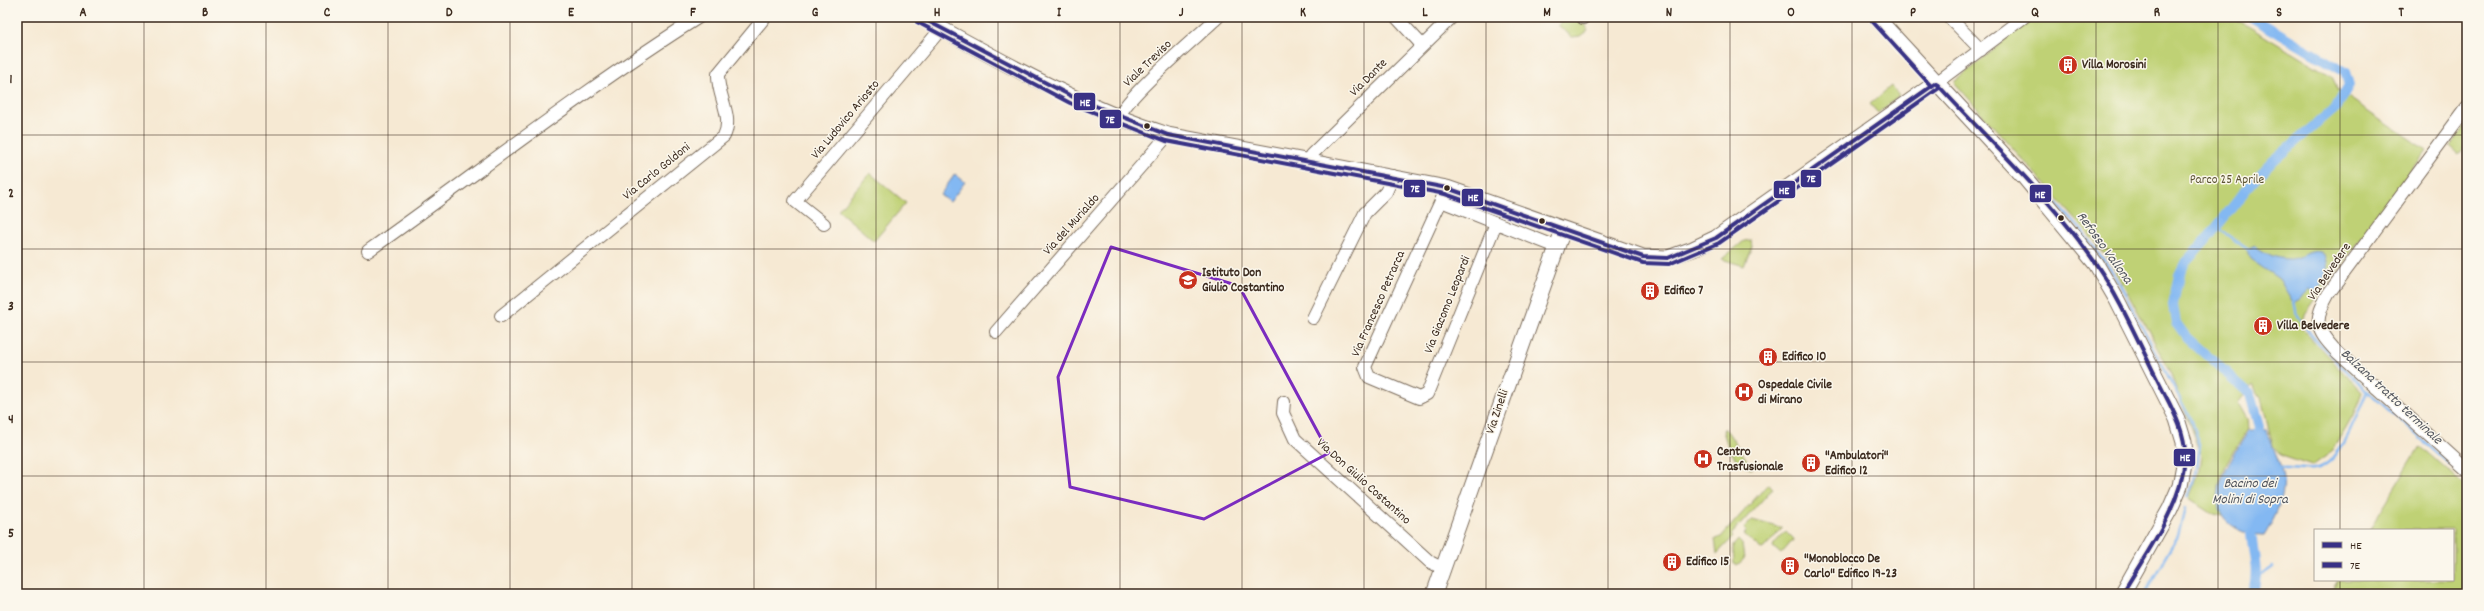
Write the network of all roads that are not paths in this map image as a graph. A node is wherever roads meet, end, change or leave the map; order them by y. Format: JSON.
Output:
{"nodes":[{"id":1,"x":699,"y":17,"type":"edge"},
{"id":2,"x":765,"y":17,"type":"edge"},
{"id":3,"x":920,"y":17,"type":"edge"},
{"id":4,"x":1218,"y":17,"type":"edge"},
{"id":5,"x":1396,"y":17,"type":"edge"},
{"id":6,"x":1452,"y":17,"type":"edge"},
{"id":7,"x":1876,"y":17,"type":"edge"},
{"id":8,"x":1949,"y":17,"type":"edge"},
{"id":9,"x":2016,"y":19,"type":"edge"},
{"id":10,"x":941,"y":29,"type":"junction"},
{"id":11,"x":1422,"y":45,"type":"junction"},
{"id":12,"x":1981,"y":50,"type":"junction"},
{"id":13,"x":1936,"y":83,"type":"junction"},
{"id":14,"x":2467,"y":107,"type":"edge"},
{"id":15,"x":1119,"y":117,"type":"junction"},
{"id":16,"x":1168,"y":135,"type":"junction"},
{"id":17,"x":1310,"y":162,"type":"junction"},
{"id":18,"x":1393,"y":176,"type":"junction"},
{"id":19,"x":1444,"y":195,"type":"junction"},
{"id":20,"x":1496,"y":223,"type":"junction"},
{"id":21,"x":824,"y":224,"type":"dead end"},
{"id":22,"x":1563,"y":230,"type":"junction"},
{"id":23,"x":1557,"y":247,"type":"junction"},
{"id":24,"x":368,"y":251,"type":"dead end"},
{"id":25,"x":501,"y":316,"type":"dead end"},
{"id":26,"x":1313,"y":318,"type":"dead end"},
{"id":27,"x":996,"y":332,"type":"dead end"},
{"id":28,"x":1424,"y":397,"type":"joint"},
{"id":29,"x":1284,"y":402,"type":"dead end"},
{"id":30,"x":2467,"y":470,"type":"edge"},
{"id":31,"x":1444,"y":569,"type":"junction"},
{"id":32,"x":1434,"y":594,"type":"edge"},
{"id":33,"x":2122,"y":594,"type":"edge"}],
"edges":[{"from":1,"to":24,"type":"street"},
{"from":2,"to":25,"type":"street","name":"Via Carlo Goldoni"},
{"from":3,"to":10,"type":"main road"},
{"from":4,"to":15,"type":"street","name":"Viale Treviso"},
{"from":5,"to":11,"type":"street"},
{"from":6,"to":11,"type":"street","name":"Via Dante"},
{"from":7,"to":13,"type":"main road"},
{"from":8,"to":12,"type":"street"},
{"from":9,"to":12,"type":"street"},
{"from":10,"to":15,"type":"main road"},
{"from":10,"to":21,"type":"street","name":"Via Ludovico Ariosto"},
{"from":11,"to":17,"type":"street","name":"Via Dante"},
{"from":12,"to":13,"type":"street"},
{"from":13,"to":22,"type":"main road"},
{"from":13,"to":33,"type":"main road"},
{"from":14,"to":30,"type":"street","name":"Via Belvedere"},
{"from":15,"to":16,"type":"main road"},
{"from":16,"to":17,"type":"main road"},
{"from":16,"to":27,"type":"street","name":"Via del Murialdo"},
{"from":17,"to":18,"type":"main road"},
{"from":18,"to":19,"type":"main road"},
{"from":18,"to":26,"type":"street"},
{"from":19,"to":20,"type":"street"},
{"from":19,"to":22,"type":"main road"},
{"from":19,"to":28,"type":"street","name":"Via Francesco Petrarca"},
{"from":20,"to":23,"type":"street"},
{"from":20,"to":28,"type":"street","name":"Via Giacomo Leopardi"},
{"from":22,"to":23,"type":"main road","name":"Via Zinelli"},
{"from":23,"to":31,"type":"main road","name":"Via Zinelli"},
{"from":29,"to":31,"type":"street","name":"Via Don Giulio Costantino"},
{"from":31,"to":32,"type":"main road","name":"Via Zinelli"}]}
